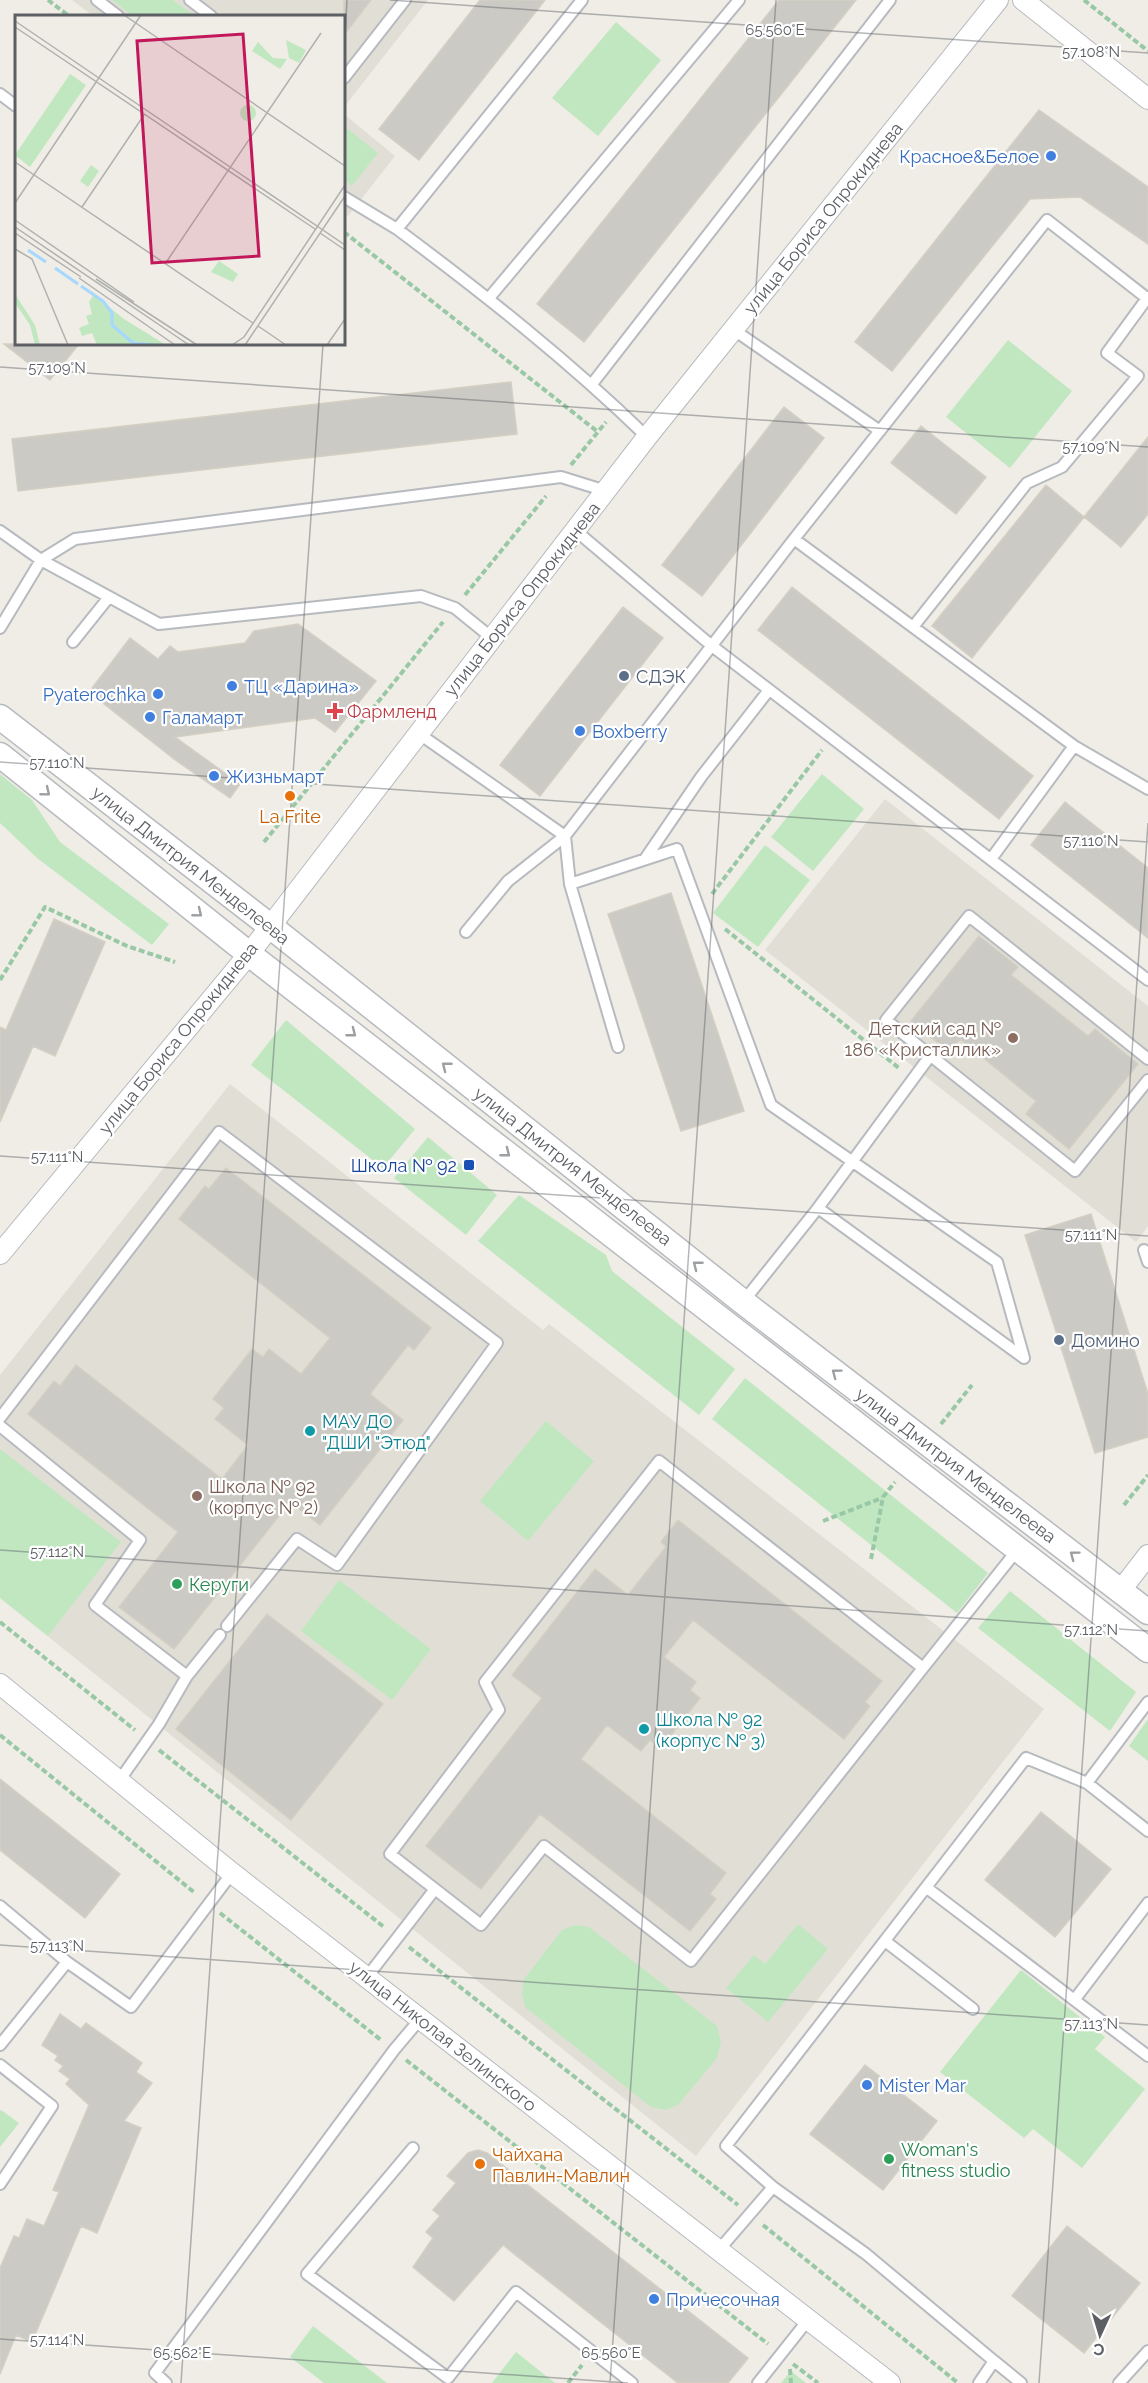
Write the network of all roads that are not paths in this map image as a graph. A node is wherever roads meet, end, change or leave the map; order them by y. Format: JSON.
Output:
{"nodes":[{"id":1,"x":97,"y":0,"type":"edge"},
{"id":2,"x":190,"y":0,"type":"edge"},
{"id":3,"x":405,"y":0,"type":"edge"},
{"id":4,"x":582,"y":0,"type":"edge"},
{"id":5,"x":739,"y":0,"type":"edge"},
{"id":6,"x":890,"y":0,"type":"edge"},
{"id":7,"x":998,"y":0,"type":"edge"},
{"id":8,"x":1023,"y":0,"type":"edge"},
{"id":9,"x":117,"y":15,"type":"edge"},
{"id":10,"x":211,"y":15,"type":"edge"},
{"id":11,"x":345,"y":77,"type":"edge"},
{"id":12,"x":0,"y":94,"type":"edge"},
{"id":13,"x":1148,"y":99,"type":"edge"},
{"id":14,"x":15,"y":105,"type":"edge"},
{"id":15,"x":345,"y":197,"type":"edge"},
{"id":16,"x":397,"y":229,"type":"junction"},
{"id":17,"x":489,"y":298,"type":"junction"},
{"id":18,"x":1148,"y":298,"type":"edge"},
{"id":19,"x":734,"y":330,"type":"junction"},
{"id":20,"x":592,"y":384,"type":"junction"},
{"id":21,"x":880,"y":431,"type":"junction"},
{"id":22,"x":647,"y":437,"type":"junction"},
{"id":23,"x":606,"y":491,"type":"junction"},
{"id":24,"x":575,"y":530,"type":"junction"},
{"id":25,"x":0,"y":531,"type":"edge"},
{"id":26,"x":794,"y":539,"type":"junction"},
{"id":27,"x":41,"y":560,"type":"junction"},
{"id":28,"x":109,"y":597,"type":"junction"},
{"id":29,"x":913,"y":627,"type":"junction"},
{"id":30,"x":0,"y":628,"type":"edge"},
{"id":31,"x":492,"y":638,"type":"junction"},
{"id":32,"x":73,"y":642,"type":"dead end"},
{"id":33,"x":712,"y":646,"type":"junction"},
{"id":34,"x":769,"y":690,"type":"junction"},
{"id":35,"x":0,"y":717,"type":"edge"},
{"id":36,"x":418,"y":733,"type":"junction"},
{"id":37,"x":1074,"y":746,"type":"junction"},
{"id":38,"x":0,"y":755,"type":"edge"},
{"id":39,"x":1148,"y":789,"type":"edge"},
{"id":40,"x":565,"y":836,"type":"junction"},
{"id":41,"x":991,"y":859,"type":"junction"},
{"id":42,"x":645,"y":860,"type":"junction"},
{"id":43,"x":570,"y":884,"type":"junction"},
{"id":44,"x":270,"y":926,"type":"junction"},
{"id":45,"x":466,"y":932,"type":"dead end"},
{"id":46,"x":249,"y":954,"type":"junction"},
{"id":47,"x":1148,"y":980,"type":"edge"},
{"id":48,"x":618,"y":1047,"type":"dead end"},
{"id":49,"x":930,"y":1056,"type":"junction"},
{"id":50,"x":1148,"y":1059,"type":"edge"},
{"id":51,"x":1148,"y":1080,"type":"edge"},
{"id":52,"x":852,"y":1159,"type":"junction"},
{"id":53,"x":818,"y":1208,"type":"junction"},
{"id":54,"x":1144,"y":1250,"type":"dead end"},
{"id":55,"x":0,"y":1254,"type":"edge"},
{"id":56,"x":1148,"y":1262,"type":"edge"},
{"id":57,"x":743,"y":1302,"type":"junction"},
{"id":58,"x":0,"y":1418,"type":"edge"},
{"id":59,"x":0,"y":1426,"type":"edge"},
{"id":60,"x":1018,"y":1549,"type":"junction"},
{"id":61,"x":1148,"y":1555,"type":"edge"},
{"id":62,"x":1120,"y":1590,"type":"junction"},
{"id":63,"x":1148,"y":1612,"type":"edge"},
{"id":64,"x":1148,"y":1650,"type":"edge"},
{"id":65,"x":922,"y":1668,"type":"junction"},
{"id":66,"x":187,"y":1676,"type":"junction"},
{"id":67,"x":0,"y":1684,"type":"edge"},
{"id":68,"x":1148,"y":1702,"type":"edge"},
{"id":69,"x":119,"y":1781,"type":"junction"},
{"id":70,"x":1087,"y":1782,"type":"junction"},
{"id":71,"x":1148,"y":1830,"type":"edge"},
{"id":72,"x":232,"y":1873,"type":"junction"},
{"id":73,"x":927,"y":1888,"type":"junction"},
{"id":74,"x":435,"y":1889,"type":"junction"},
{"id":75,"x":1148,"y":1903,"type":"edge"},
{"id":76,"x":0,"y":1906,"type":"edge"},
{"id":77,"x":885,"y":1941,"type":"junction"},
{"id":78,"x":67,"y":1962,"type":"junction"},
{"id":79,"x":367,"y":1977,"type":"junction"},
{"id":80,"x":1075,"y":1999,"type":"junction"},
{"id":81,"x":973,"y":2009,"type":"dead end"},
{"id":82,"x":421,"y":2018,"type":"junction"},
{"id":83,"x":0,"y":2045,"type":"edge"},
{"id":84,"x":1148,"y":2056,"type":"edge"},
{"id":85,"x":0,"y":2065,"type":"edge"},
{"id":86,"x":413,"y":2148,"type":"dead end"},
{"id":87,"x":0,"y":2184,"type":"edge"},
{"id":88,"x":773,"y":2187,"type":"junction"},
{"id":89,"x":718,"y":2251,"type":"junction"},
{"id":90,"x":808,"y":2319,"type":"junction"},
{"id":91,"x":1148,"y":2351,"type":"edge"},
{"id":92,"x":994,"y":2361,"type":"junction"},
{"id":93,"x":166,"y":2383,"type":"edge"},
{"id":94,"x":632,"y":2383,"type":"edge"},
{"id":95,"x":758,"y":2383,"type":"edge"},
{"id":96,"x":890,"y":2383,"type":"edge"},
{"id":97,"x":979,"y":2383,"type":"edge"},
{"id":98,"x":1021,"y":2383,"type":"edge"},
{"id":99,"x":1119,"y":2383,"type":"edge"}],
"edges":[{"from":1,"to":9,"type":"lane"},
{"from":2,"to":10,"type":"lane"},
{"from":3,"to":11,"type":"lane"},
{"from":4,"to":16,"type":"lane"},
{"from":5,"to":17,"type":"lane"},
{"from":6,"to":20,"type":"lane"},
{"from":7,"to":19,"type":"street","name":"улица Бориса Опрокиднева"},
{"from":8,"to":13,"type":"street"},
{"from":12,"to":14,"type":"lane"},
{"from":15,"to":16,"type":"lane"},
{"from":16,"to":17,"type":"lane"},
{"from":17,"to":20,"type":"lane"},
{"from":18,"to":21,"type":"lane"},
{"from":18,"to":29,"type":"lane"},
{"from":19,"to":21,"type":"lane"},
{"from":19,"to":22,"type":"street","name":"улица Бориса Опрокиднева"},
{"from":20,"to":22,"type":"lane"},
{"from":21,"to":26,"type":"lane"},
{"from":22,"to":23,"type":"street","name":"улица Бориса Опрокиднева"},
{"from":23,"to":24,"type":"street","name":"улица Бориса Опрокиднева"},
{"from":23,"to":27,"type":"lane"},
{"from":24,"to":31,"type":"street","name":"улица Бориса Опрокиднева"},
{"from":24,"to":33,"type":"lane"},
{"from":25,"to":27,"type":"lane"},
{"from":26,"to":29,"type":"lane"},
{"from":26,"to":33,"type":"lane"},
{"from":27,"to":28,"type":"lane"},
{"from":27,"to":30,"type":"lane"},
{"from":28,"to":31,"type":"lane"},
{"from":28,"to":32,"type":"lane"},
{"from":29,"to":37,"type":"lane"},
{"from":31,"to":36,"type":"street","name":"улица Бориса Опрокиднева"},
{"from":33,"to":34,"type":"lane"},
{"from":33,"to":40,"type":"lane"},
{"from":34,"to":41,"type":"lane"},
{"from":34,"to":42,"type":"lane"},
{"from":35,"to":44,"type":"street","name":"улица Дмитрия Менделеева"},
{"from":36,"to":40,"type":"lane"},
{"from":36,"to":44,"type":"street","name":"улица Бориса Опрокиднева"},
{"from":37,"to":39,"type":"lane"},
{"from":37,"to":41,"type":"lane"},
{"from":38,"to":46,"type":"street","name":"улица Дмитрия Менделеева","one_way":true},
{"from":40,"to":43,"type":"lane"},
{"from":40,"to":45,"type":"lane"},
{"from":41,"to":47,"type":"lane"},
{"from":42,"to":43,"type":"lane"},
{"from":42,"to":52,"type":"lane"},
{"from":43,"to":48,"type":"lane"},
{"from":44,"to":46,"type":"street","name":"улица Бориса Опрокиднева"},
{"from":57,"to":44,"type":"street","name":"улица Дмитрия Менделеева","one_way":true},
{"from":46,"to":55,"type":"street","name":"улица Бориса Опрокиднева"},
{"from":46,"to":60,"type":"street","name":"улица Дмитрия Менделеева","one_way":true},
{"from":49,"to":50,"type":"lane"},
{"from":49,"to":51,"type":"lane"},
{"from":49,"to":52,"type":"lane"},
{"from":52,"to":53,"type":"lane"},
{"from":52,"to":53,"type":"lane"},
{"from":53,"to":57,"type":"lane"},
{"from":54,"to":56,"type":"lane"},
{"from":62,"to":57,"type":"street","name":"улица Дмитрия Менделеева","one_way":true},
{"from":58,"to":66,"type":"lane"},
{"from":59,"to":66,"type":"lane"},
{"from":60,"to":64,"type":"street","name":"улица Дмитрия Менделеева"},
{"from":60,"to":65,"type":"lane"},
{"from":61,"to":62,"type":"street"},
{"from":62,"to":63,"type":"street","name":"улица Дмитрия Менделеева"},
{"from":65,"to":74,"type":"lane"},
{"from":65,"to":74,"type":"lane"},
{"from":66,"to":69,"type":"lane"},
{"from":67,"to":69,"type":"street","name":"улица Николая Зелинского"},
{"from":68,"to":70,"type":"lane"},
{"from":69,"to":72,"type":"street","name":"улица Николая Зелинского"},
{"from":70,"to":71,"type":"lane"},
{"from":70,"to":73,"type":"lane"},
{"from":72,"to":78,"type":"lane"},
{"from":72,"to":79,"type":"street","name":"улица Николая Зелинского"},
{"from":73,"to":77,"type":"lane"},
{"from":73,"to":80,"type":"lane"},
{"from":74,"to":79,"type":"lane"},
{"from":75,"to":80,"type":"lane"},
{"from":76,"to":78,"type":"lane"},
{"from":77,"to":81,"type":"lane"},
{"from":77,"to":88,"type":"lane"},
{"from":78,"to":83,"type":"lane"},
{"from":79,"to":82,"type":"street","name":"улица Николая Зелинского"},
{"from":80,"to":84,"type":"lane"},
{"from":82,"to":89,"type":"street","name":"улица Николая Зелинского"},
{"from":82,"to":93,"type":"lane"},
{"from":85,"to":87,"type":"lane"},
{"from":86,"to":94,"type":"lane"},
{"from":88,"to":89,"type":"lane"},
{"from":88,"to":92,"type":"lane"},
{"from":89,"to":90,"type":"street","name":"улица Николая Зелинского"},
{"from":90,"to":95,"type":"lane"},
{"from":90,"to":96,"type":"street","name":"улица Николая Зелинского"},
{"from":91,"to":99,"type":"lane"},
{"from":92,"to":97,"type":"lane"},
{"from":92,"to":98,"type":"lane"}]}
